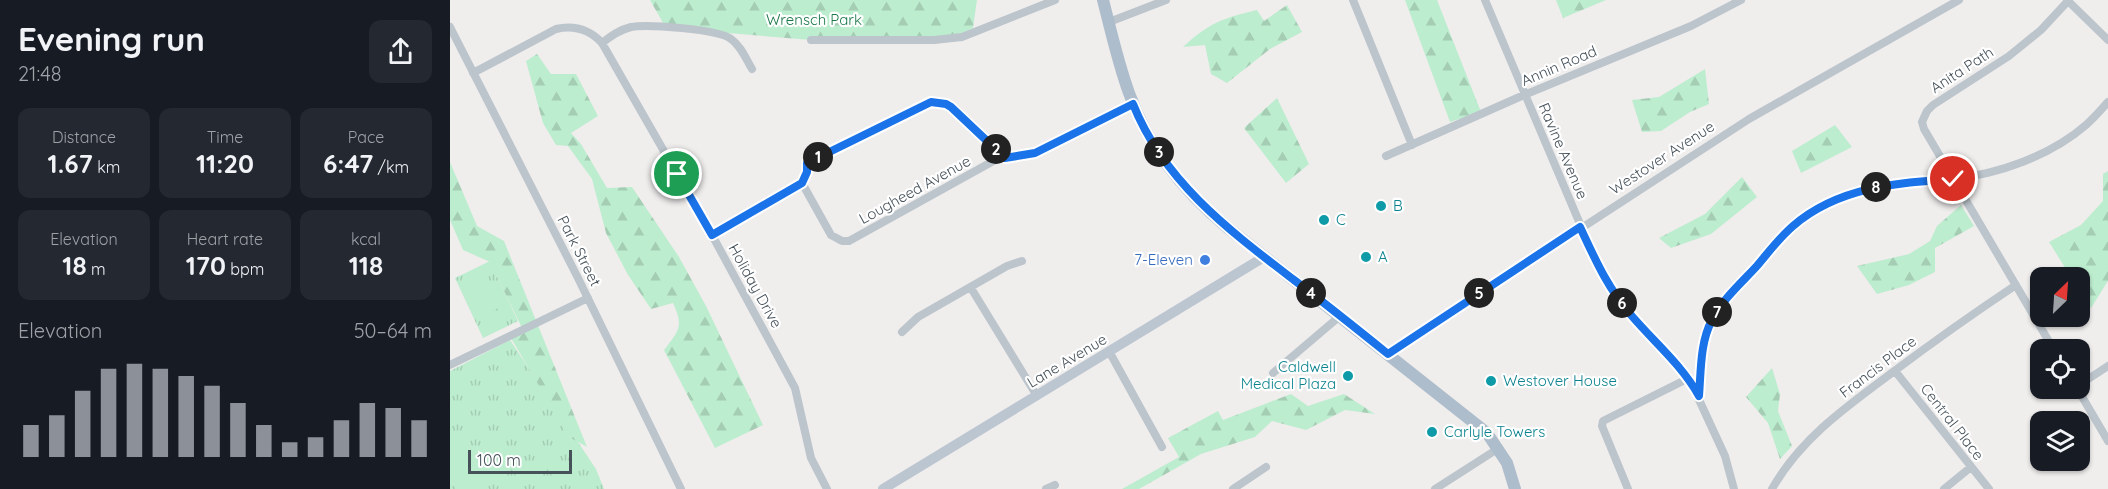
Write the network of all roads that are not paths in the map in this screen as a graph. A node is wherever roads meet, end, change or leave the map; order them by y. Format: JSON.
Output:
{"nodes":[{"id":1,"x":1055,"y":0,"type":"edge"},
{"id":2,"x":1103,"y":0,"type":"edge"},
{"id":3,"x":1166,"y":0,"type":"edge"},
{"id":4,"x":1353,"y":0,"type":"edge"},
{"id":5,"x":1485,"y":0,"type":"edge"},
{"id":6,"x":1741,"y":0,"type":"edge"},
{"id":7,"x":1959,"y":0,"type":"edge"},
{"id":8,"x":2067,"y":1,"type":"edge"},
{"id":9,"x":1732,"y":2,"type":"edge"},
{"id":10,"x":1109,"y":21,"type":"junction"},
{"id":11,"x":450,"y":27,"type":"edge"},
{"id":12,"x":811,"y":40,"type":"dead end"},
{"id":13,"x":2108,"y":40,"type":"edge"},
{"id":14,"x":602,"y":42,"type":"junction"},
{"id":15,"x":752,"y":69,"type":"dead end"},
{"id":16,"x":473,"y":73,"type":"junction"},
{"id":17,"x":1524,"y":95,"type":"junction"},
{"id":18,"x":2108,"y":102,"type":"edge"},
{"id":19,"x":1133,"y":104,"type":"junction"},
{"id":20,"x":1412,"y":145,"type":"junction"},
{"id":21,"x":1386,"y":156,"type":"dead end"},
{"id":22,"x":1005,"y":158,"type":"junction"},
{"id":23,"x":1953,"y":179,"type":"junction"},
{"id":24,"x":802,"y":183,"type":"junction"},
{"id":25,"x":1580,"y":227,"type":"junction"},
{"id":26,"x":712,"y":235,"type":"junction"},
{"id":27,"x":1264,"y":257,"type":"junction"},
{"id":28,"x":1022,"y":261,"type":"dead end"},
{"id":29,"x":2016,"y":285,"type":"junction"},
{"id":30,"x":970,"y":288,"type":"junction"},
{"id":31,"x":588,"y":298,"type":"junction"},
{"id":32,"x":1340,"y":316,"type":"junction"},
{"id":33,"x":902,"y":332,"type":"dead end"},
{"id":34,"x":2048,"y":339,"type":"edge"},
{"id":35,"x":1110,"y":353,"type":"junction"},
{"id":36,"x":1388,"y":354,"type":"junction"},
{"id":37,"x":450,"y":365,"type":"edge"},
{"id":38,"x":2108,"y":366,"type":"edge"},
{"id":39,"x":1895,"y":371,"type":"junction"},
{"id":40,"x":1273,"y":373,"type":"dead end"},
{"id":41,"x":1689,"y":378,"type":"junction"},
{"id":42,"x":2090,"y":379,"type":"edge"},
{"id":43,"x":1037,"y":396,"type":"junction"},
{"id":44,"x":1699,"y":396,"type":"junction"},
{"id":45,"x":2085,"y":399,"type":"edge"},
{"id":46,"x":2108,"y":441,"type":"edge"},
{"id":47,"x":1162,"y":447,"type":"dead end"},
{"id":48,"x":1498,"y":448,"type":"junction"},
{"id":49,"x":1266,"y":467,"type":"dead end"},
{"id":50,"x":1971,"y":467,"type":"junction"},
{"id":51,"x":1055,"y":485,"type":"dead end"},
{"id":52,"x":681,"y":489,"type":"edge"},
{"id":53,"x":827,"y":489,"type":"edge"},
{"id":54,"x":883,"y":489,"type":"edge"},
{"id":55,"x":1046,"y":489,"type":"edge"},
{"id":56,"x":1233,"y":489,"type":"edge"},
{"id":57,"x":1435,"y":489,"type":"edge"},
{"id":58,"x":1515,"y":489,"type":"edge"},
{"id":59,"x":1628,"y":489,"type":"edge"},
{"id":60,"x":1734,"y":489,"type":"edge"},
{"id":61,"x":1772,"y":489,"type":"edge"},
{"id":62,"x":1944,"y":489,"type":"edge"},
{"id":63,"x":1989,"y":489,"type":"edge"}],
"edges":[{"from":1,"to":12,"type":"street"},
{"from":2,"to":10,"type":"main road"},
{"from":3,"to":10,"type":"street"},
{"from":4,"to":20,"type":"street"},
{"from":5,"to":17,"type":"street","name":"Ravine Avenue"},
{"from":6,"to":9,"type":"street","name":"Annin Road"},
{"from":7,"to":25,"type":"street","name":"Westover Avenue"},
{"from":8,"to":13,"type":"street"},
{"from":8,"to":23,"type":"street","name":"Anita Path"},
{"from":9,"to":17,"type":"street","name":"Annin Road"},
{"from":10,"to":19,"type":"main road"},
{"from":11,"to":16,"type":"street","name":"Park Street"},
{"from":14,"to":15,"type":"street"},
{"from":14,"to":16,"type":"street"},
{"from":14,"to":26,"type":"street","name":"Holiday Drive"},
{"from":16,"to":31,"type":"street","name":"Park Street"},
{"from":17,"to":20,"type":"street","name":"Annin Road"},
{"from":17,"to":25,"type":"street","name":"Ravine Avenue"},
{"from":18,"to":23,"type":"street"},
{"from":19,"to":22,"type":"street","name":"Lougheed Avenue"},
{"from":19,"to":27,"type":"main road"},
{"from":20,"to":21,"type":"street","name":"Annin Road"},
{"from":22,"to":24,"type":"street"},
{"from":22,"to":24,"type":"street","name":"Lougheed Avenue"},
{"from":23,"to":29,"type":"street","name":"Anita Path"},
{"from":23,"to":44,"type":"street"},
{"from":24,"to":26,"type":"street"},
{"from":25,"to":36,"type":"street","name":"Westover Avenue"},
{"from":25,"to":41,"type":"street","name":"Ravine Avenue"},
{"from":26,"to":53,"type":"street","name":"Holiday Drive"},
{"from":27,"to":32,"type":"main road"},
{"from":27,"to":35,"type":"street","name":"Lane Avenue"},
{"from":28,"to":30,"type":"street"},
{"from":29,"to":34,"type":"street","name":"Anita Path"},
{"from":29,"to":39,"type":"street","name":"Francis Place"},
{"from":30,"to":33,"type":"street"},
{"from":30,"to":43,"type":"street"},
{"from":31,"to":37,"type":"street"},
{"from":31,"to":52,"type":"street","name":"Park Street"},
{"from":32,"to":36,"type":"main road"},
{"from":32,"to":40,"type":"street"},
{"from":35,"to":43,"type":"street","name":"Lane Avenue"},
{"from":35,"to":47,"type":"street"},
{"from":36,"to":48,"type":"main road"},
{"from":38,"to":42,"type":"street"},
{"from":39,"to":50,"type":"street","name":"Central Place"},
{"from":39,"to":61,"type":"street","name":"Francis Place"},
{"from":41,"to":44,"type":"street","name":"Ravine Avenue"},
{"from":41,"to":59,"type":"street"},
{"from":43,"to":54,"type":"street","name":"Lane Avenue"},
{"from":44,"to":60,"type":"street","name":"Ravine Avenue"},
{"from":45,"to":46,"type":"street"},
{"from":48,"to":57,"type":"street"},
{"from":48,"to":58,"type":"main road"},
{"from":49,"to":56,"type":"street"},
{"from":50,"to":62,"type":"street"},
{"from":50,"to":63,"type":"street","name":"Central Place"},
{"from":51,"to":55,"type":"street"}]}
